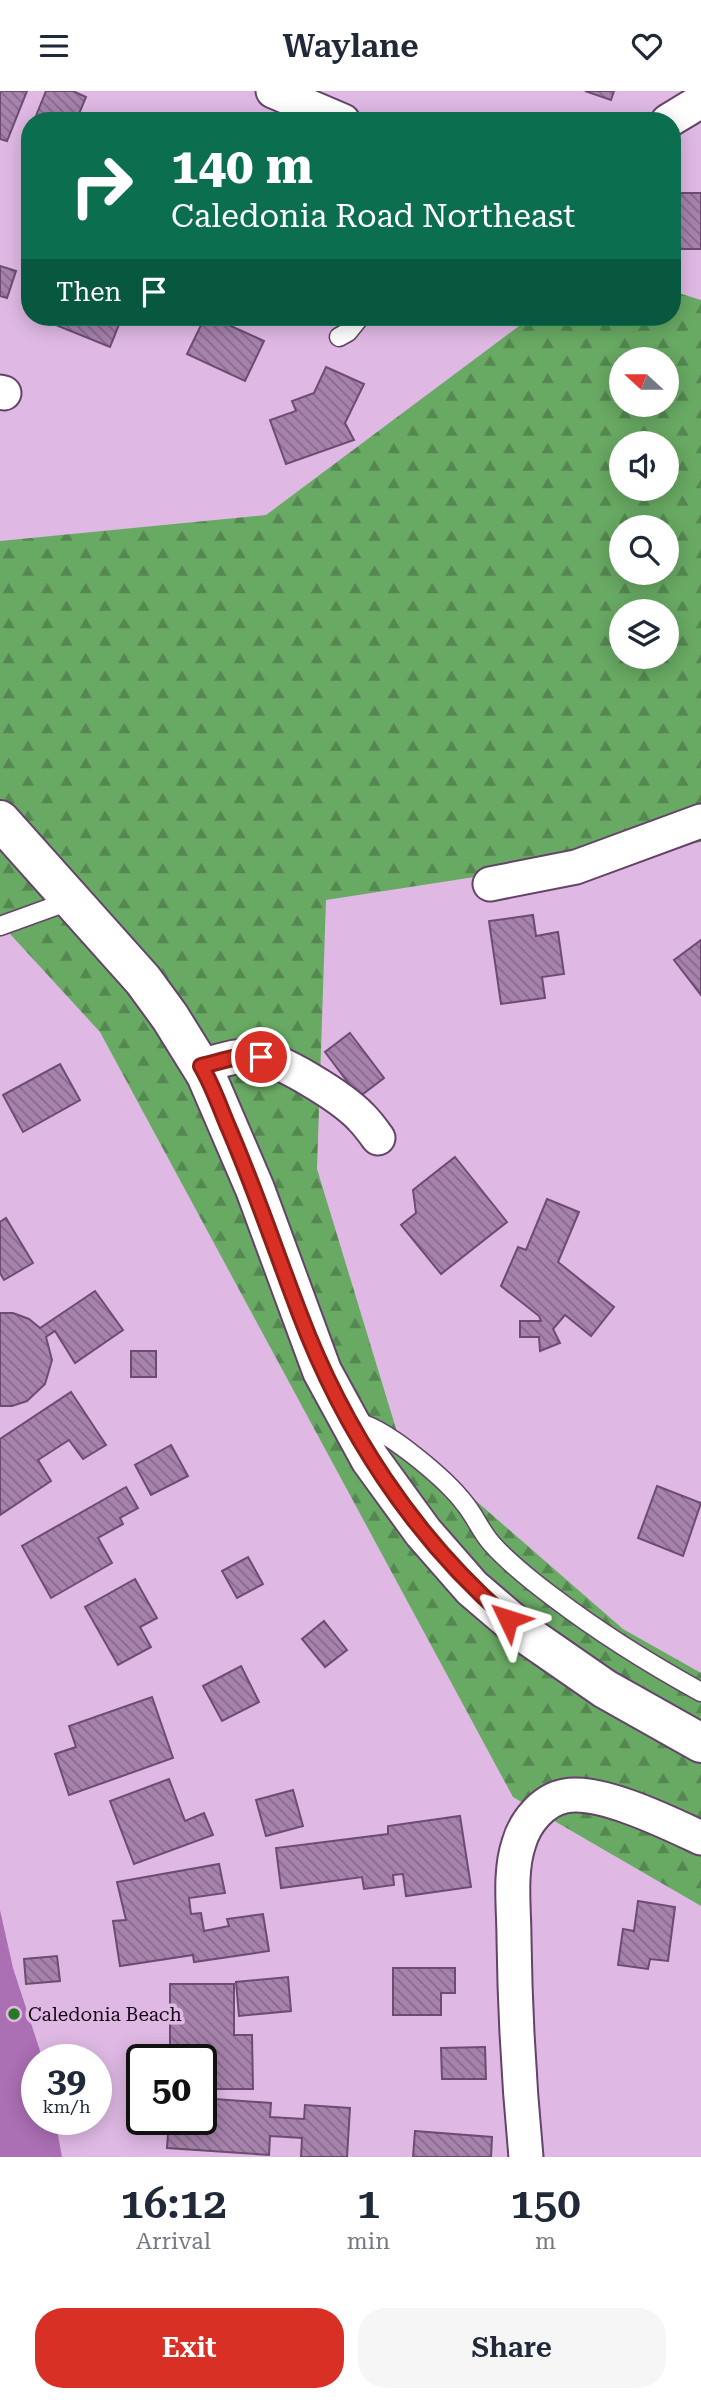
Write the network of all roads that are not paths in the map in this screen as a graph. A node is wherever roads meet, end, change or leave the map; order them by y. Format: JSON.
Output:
{"nodes":[{"id":1,"x":273,"y":91,"type":"edge"},
{"id":2,"x":701,"y":101,"type":"edge"},
{"id":3,"x":322,"y":112,"type":"edge"},
{"id":4,"x":681,"y":113,"type":"edge"},
{"id":5,"x":353,"y":326,"type":"edge"},
{"id":6,"x":339,"y":337,"type":"dead end"},
{"id":7,"x":0,"y":820,"type":"edge"},
{"id":8,"x":701,"y":821,"type":"edge"},
{"id":9,"x":490,"y":884,"type":"dead end"},
{"id":10,"x":72,"y":900,"type":"junction"},
{"id":11,"x":0,"y":926,"type":"edge"},
{"id":12,"x":201,"y":1066,"type":"junction"},
{"id":13,"x":378,"y":1137,"type":"dead end"},
{"id":14,"x":349,"y":1421,"type":"junction"},
{"id":15,"x":701,"y":1692,"type":"edge"},
{"id":16,"x":701,"y":1743,"type":"edge"},
{"id":17,"x":701,"y":1838,"type":"edge"},
{"id":18,"x":526,"y":2157,"type":"edge"}],
"edges":[{"from":1,"to":3,"type":"street"},
{"from":2,"to":4,"type":"street"},
{"from":5,"to":6,"type":"lane"},
{"from":7,"to":10,"type":"main road"},
{"from":8,"to":9,"type":"street"},
{"from":10,"to":11,"type":"lane"},
{"from":10,"to":12,"type":"main road"},
{"from":12,"to":13,"type":"street"},
{"from":12,"to":14,"type":"main road"},
{"from":14,"to":15,"type":"lane"},
{"from":14,"to":16,"type":"main road"},
{"from":17,"to":18,"type":"street"}]}
